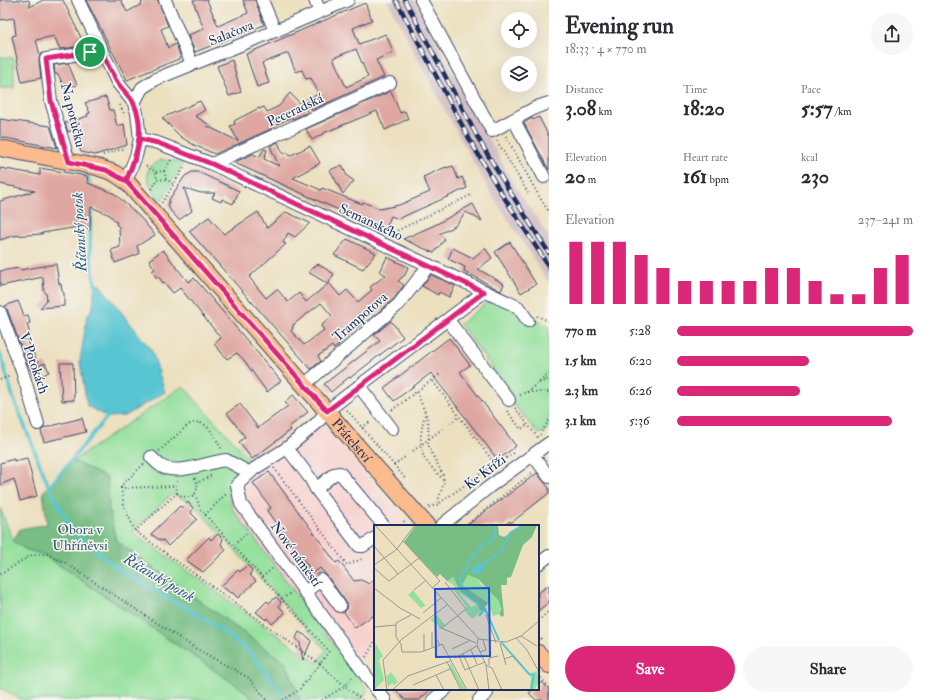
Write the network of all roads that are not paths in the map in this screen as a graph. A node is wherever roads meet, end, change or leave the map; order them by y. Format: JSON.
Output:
{"nodes":[{"id":1,"x":78,"y":0,"type":"edge"},
{"id":2,"x":165,"y":0,"type":"edge"},
{"id":3,"x":262,"y":0,"type":"edge"},
{"id":4,"x":316,"y":0,"type":"edge"},
{"id":5,"x":348,"y":0,"type":"edge"},
{"id":6,"x":421,"y":0,"type":"edge"},
{"id":7,"x":320,"y":12,"type":"junction"},
{"id":8,"x":275,"y":32,"type":"junction"},
{"id":9,"x":99,"y":47,"type":"junction"},
{"id":10,"x":192,"y":64,"type":"junction"},
{"id":11,"x":390,"y":83,"type":"dead end"},
{"id":12,"x":134,"y":103,"type":"junction"},
{"id":13,"x":543,"y":105,"type":"edge"},
{"id":14,"x":514,"y":120,"type":"junction"},
{"id":15,"x":135,"y":142,"type":"junction"},
{"id":16,"x":0,"y":148,"type":"edge"},
{"id":17,"x":69,"y":162,"type":"junction"},
{"id":18,"x":212,"y":164,"type":"junction"},
{"id":19,"x":544,"y":177,"type":"dead end"},
{"id":20,"x":126,"y":181,"type":"junction"},
{"id":21,"x":429,"y":265,"type":"junction"},
{"id":22,"x":484,"y":292,"type":"junction"},
{"id":23,"x":0,"y":312,"type":"edge"},
{"id":24,"x":448,"y":320,"type":"junction"},
{"id":25,"x":528,"y":321,"type":"dead end"},
{"id":26,"x":304,"y":385,"type":"junction"},
{"id":27,"x":359,"y":386,"type":"junction"},
{"id":28,"x":509,"y":400,"type":"road end"},
{"id":29,"x":327,"y":411,"type":"junction"},
{"id":30,"x":38,"y":424,"type":"dead end"},
{"id":31,"x":392,"y":429,"type":"dead end"},
{"id":32,"x":544,"y":439,"type":"edge"},
{"id":33,"x":287,"y":448,"type":"junction"},
{"id":34,"x":533,"y":455,"type":"junction"},
{"id":35,"x":152,"y":457,"type":"dead end"},
{"id":36,"x":250,"y":473,"type":"junction"},
{"id":37,"x":549,"y":477,"type":"edge"},
{"id":38,"x":316,"y":489,"type":"junction"},
{"id":39,"x":383,"y":525,"type":"edge"},
{"id":40,"x":426,"y":525,"type":"edge"},
{"id":41,"x":442,"y":525,"type":"edge"},
{"id":42,"x":374,"y":539,"type":"edge"},
{"id":43,"x":549,"y":556,"type":"edge"},
{"id":44,"x":539,"y":563,"type":"edge"},
{"id":45,"x":300,"y":591,"type":"junction"},
{"id":46,"x":340,"y":606,"type":"dead end"},
{"id":47,"x":539,"y":654,"type":"edge"},
{"id":48,"x":549,"y":665,"type":"edge"},
{"id":49,"x":374,"y":688,"type":"edge"},
{"id":50,"x":376,"y":690,"type":"edge"},
{"id":51,"x":445,"y":690,"type":"edge"},
{"id":52,"x":484,"y":690,"type":"edge"},
{"id":53,"x":385,"y":700,"type":"edge"},
{"id":54,"x":433,"y":700,"type":"edge"},
{"id":55,"x":479,"y":700,"type":"edge"}],
"edges":[{"from":1,"to":9,"type":"street"},
{"from":2,"to":10,"type":"street"},
{"from":3,"to":8,"type":"street"},
{"from":4,"to":7,"type":"street"},
{"from":5,"to":7,"type":"street","name":"Salačova"},
{"from":6,"to":14,"type":"street"},
{"from":7,"to":8,"type":"street","name":"Salačova"},
{"from":8,"to":10,"type":"street","name":"Salačova"},
{"from":9,"to":12,"type":"street"},
{"from":9,"to":17,"type":"street","name":"Na potůčku"},
{"from":10,"to":12,"type":"street","name":"Salačova"},
{"from":11,"to":18,"type":"street","name":"Peceradská"},
{"from":12,"to":15,"type":"street"},
{"from":13,"to":14,"type":"street"},
{"from":14,"to":19,"type":"street"},
{"from":15,"to":18,"type":"street","name":"Semanského"},
{"from":15,"to":20,"type":"street"},
{"from":16,"to":17,"type":"main road","name":"Přátelství"},
{"from":17,"to":20,"type":"main road","name":"Přátelství"},
{"from":18,"to":21,"type":"street","name":"Semanského"},
{"from":20,"to":26,"type":"main road","name":"Přátelství"},
{"from":21,"to":22,"type":"street","name":"Semanského"},
{"from":21,"to":26,"type":"street","name":"Trampotova"},
{"from":22,"to":24,"type":"street","name":"Nové náměstí"},
{"from":22,"to":25,"type":"street","name":"Semanského"},
{"from":23,"to":30,"type":"street","name":"V Potokách"},
{"from":24,"to":27,"type":"street","name":"Nové náměstí"},
{"from":24,"to":28,"type":"street"},
{"from":26,"to":29,"type":"main road","name":"Přátelství"},
{"from":27,"to":29,"type":"street","name":"Nové náměstí"},
{"from":27,"to":31,"type":"street"},
{"from":29,"to":33,"type":"street","name":"Nové náměstí"},
{"from":29,"to":40,"type":"main road","name":"Přátelství"},
{"from":32,"to":34,"type":"street","name":"Ke Kříži"},
{"from":33,"to":36,"type":"street","name":"Nové náměstí"},
{"from":33,"to":38,"type":"street"},
{"from":34,"to":37,"type":"street"},
{"from":34,"to":41,"type":"street","name":"Ke Kříži"},
{"from":35,"to":36,"type":"street"},
{"from":36,"to":45,"type":"street","name":"Nové náměstí"},
{"from":38,"to":39,"type":"street"},
{"from":38,"to":42,"type":"street"},
{"from":43,"to":44,"type":"street"},
{"from":45,"to":46,"type":"street"},
{"from":45,"to":49,"type":"street","name":"Nové náměstí"},
{"from":47,"to":48,"type":"main road"},
{"from":50,"to":53,"type":"street","name":"Nové náměstí"},
{"from":51,"to":54,"type":"street"},
{"from":52,"to":55,"type":"street"}]}
